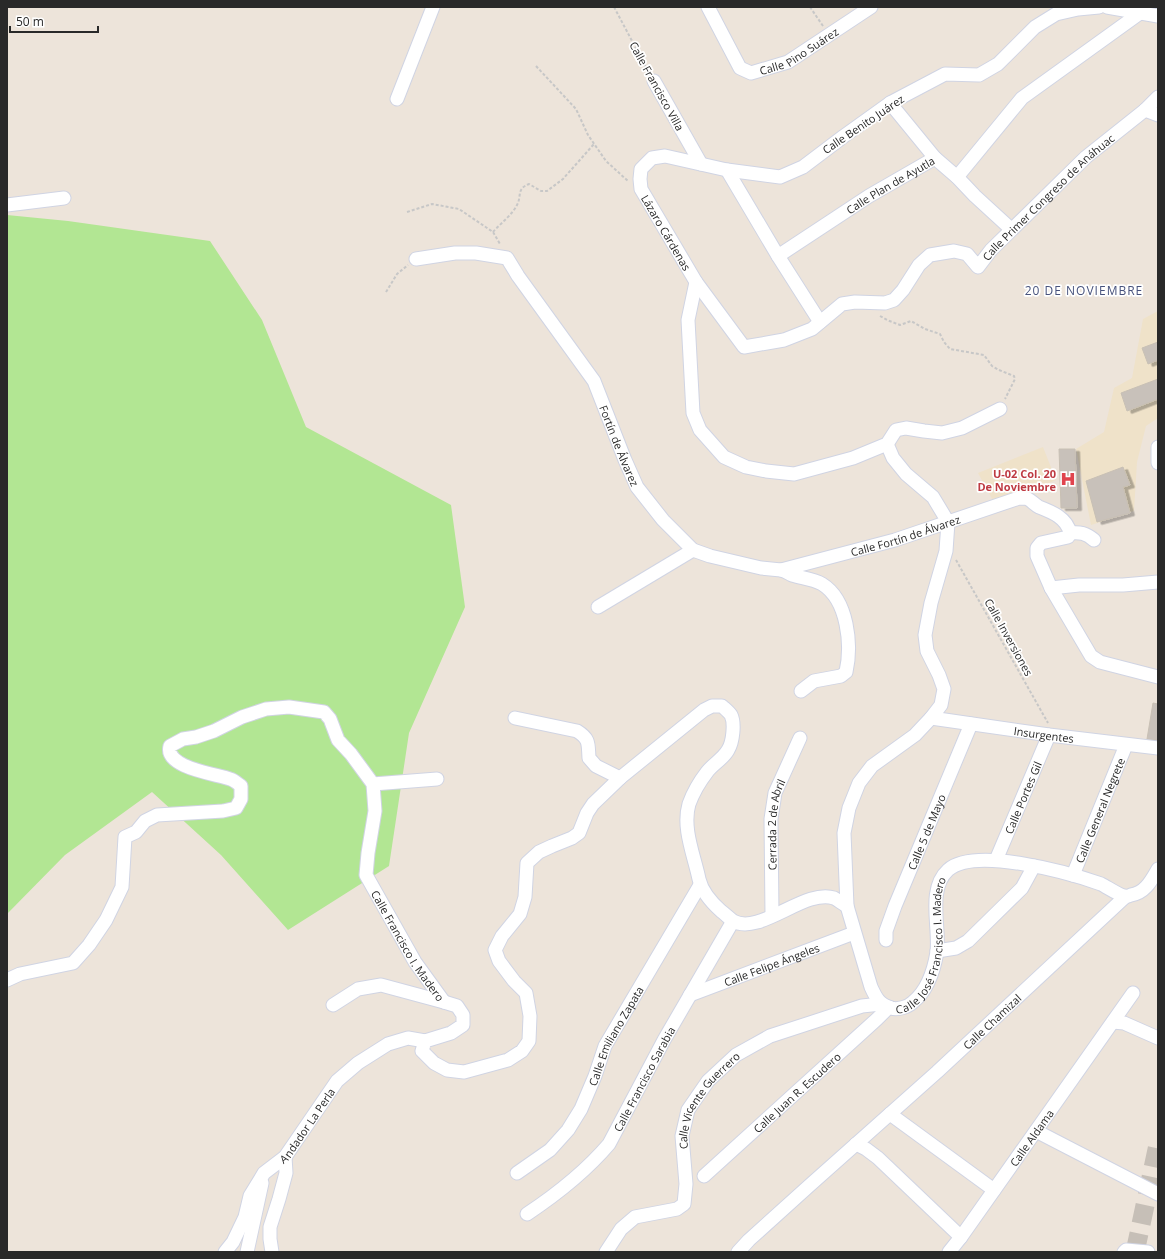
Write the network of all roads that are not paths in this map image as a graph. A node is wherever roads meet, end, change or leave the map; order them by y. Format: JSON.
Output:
{"nodes":[{"id":1,"x":433,"y":7,"type":"edge"},
{"id":2,"x":708,"y":7,"type":"edge"},
{"id":3,"x":871,"y":7,"type":"edge"},
{"id":4,"x":1099,"y":7,"type":"edge"},
{"id":5,"x":1107,"y":7,"type":"edge"},
{"id":6,"x":1140,"y":13,"type":"junction"},
{"id":7,"x":1158,"y":16,"type":"edge"},
{"id":8,"x":654,"y":81,"type":"road end"},
{"id":9,"x":1158,"y":97,"type":"edge"},
{"id":10,"x":397,"y":99,"type":"dead end"},
{"id":11,"x":890,"y":103,"type":"junction"},
{"id":12,"x":1145,"y":110,"type":"junction"},
{"id":13,"x":1158,"y":115,"type":"edge"},
{"id":14,"x":935,"y":158,"type":"junction"},
{"id":15,"x":701,"y":164,"type":"junction"},
{"id":16,"x":727,"y":170,"type":"junction"},
{"id":17,"x":957,"y":177,"type":"junction"},
{"id":18,"x":64,"y":198,"type":"dead end"},
{"id":19,"x":7,"y":205,"type":"edge"},
{"id":20,"x":1012,"y":229,"type":"junction"},
{"id":21,"x":778,"y":256,"type":"junction"},
{"id":22,"x":416,"y":259,"type":"road end"},
{"id":23,"x":696,"y":282,"type":"junction"},
{"id":24,"x":820,"y":322,"type":"junction"},
{"id":25,"x":1000,"y":409,"type":"road end"},
{"id":26,"x":887,"y":444,"type":"junction"},
{"id":27,"x":1158,"y":447,"type":"edge"},
{"id":28,"x":1158,"y":463,"type":"edge"},
{"id":29,"x":948,"y":522,"type":"junction"},
{"id":30,"x":1070,"y":533,"type":"junction"},
{"id":31,"x":1094,"y":540,"type":"dead end"},
{"id":32,"x":693,"y":550,"type":"junction"},
{"id":33,"x":781,"y":570,"type":"junction"},
{"id":34,"x":1158,"y":582,"type":"edge"},
{"id":35,"x":1051,"y":588,"type":"junction"},
{"id":36,"x":598,"y":607,"type":"dead end"},
{"id":37,"x":1158,"y":677,"type":"edge"},
{"id":38,"x":801,"y":691,"type":"dead end"},
{"id":39,"x":515,"y":718,"type":"dead end"},
{"id":40,"x":931,"y":718,"type":"junction"},
{"id":41,"x":971,"y":724,"type":"junction"},
{"id":42,"x":1049,"y":735,"type":"junction"},
{"id":43,"x":800,"y":738,"type":"dead end"},
{"id":44,"x":1126,"y":745,"type":"junction"},
{"id":45,"x":1158,"y":748,"type":"edge"},
{"id":46,"x":620,"y":778,"type":"junction"},
{"id":47,"x":437,"y":779,"type":"dead end"},
{"id":48,"x":373,"y":784,"type":"junction"},
{"id":49,"x":996,"y":860,"type":"junction"},
{"id":50,"x":1034,"y":866,"type":"junction"},
{"id":51,"x":1158,"y":869,"type":"edge"},
{"id":52,"x":1073,"y":875,"type":"junction"},
{"id":53,"x":700,"y":885,"type":"junction"},
{"id":54,"x":1125,"y":896,"type":"junction"},
{"id":55,"x":846,"y":906,"type":"junction"},
{"id":56,"x":772,"y":916,"type":"junction"},
{"id":57,"x":733,"y":921,"type":"junction"},
{"id":58,"x":854,"y":933,"type":"junction"},
{"id":59,"x":886,"y":940,"type":"dead end"},
{"id":60,"x":937,"y":951,"type":"junction"},
{"id":61,"x":7,"y":980,"type":"edge"},
{"id":62,"x":1133,"y":992,"type":"dead end"},
{"id":63,"x":690,"y":995,"type":"junction"},
{"id":64,"x":444,"y":1002,"type":"junction"},
{"id":65,"x":333,"y":1005,"type":"dead end"},
{"id":66,"x":885,"y":1006,"type":"junction"},
{"id":67,"x":1113,"y":1022,"type":"junction"},
{"id":68,"x":1158,"y":1038,"type":"edge"},
{"id":69,"x":425,"y":1041,"type":"junction"},
{"id":70,"x":890,"y":1114,"type":"junction"},
{"id":71,"x":1036,"y":1131,"type":"junction"},
{"id":72,"x":856,"y":1144,"type":"junction"},
{"id":73,"x":285,"y":1157,"type":"junction"},
{"id":74,"x":264,"y":1173,"type":"junction"},
{"id":75,"x":517,"y":1173,"type":"dead end"},
{"id":76,"x":704,"y":1176,"type":"dead end"},
{"id":77,"x":994,"y":1190,"type":"junction"},
{"id":78,"x":1158,"y":1194,"type":"edge"},
{"id":79,"x":527,"y":1214,"type":"dead end"},
{"id":80,"x":961,"y":1237,"type":"junction"},
{"id":81,"x":225,"y":1252,"type":"edge"},
{"id":82,"x":247,"y":1252,"type":"edge"},
{"id":83,"x":272,"y":1252,"type":"edge"},
{"id":84,"x":606,"y":1252,"type":"edge"},
{"id":85,"x":738,"y":1252,"type":"edge"},
{"id":86,"x":950,"y":1252,"type":"edge"},
{"id":87,"x":1124,"y":1252,"type":"edge"},
{"id":88,"x":1148,"y":1252,"type":"edge"}],
"edges":[{"from":1,"to":10,"type":"street"},
{"from":2,"to":3,"type":"street","name":"Calle Pino Suárez"},
{"from":4,"to":11,"type":"street","name":"Calle Benito Juárez"},
{"from":5,"to":6,"type":"street"},
{"from":6,"to":7,"type":"street"},
{"from":6,"to":17,"type":"street"},
{"from":8,"to":15,"type":"street","name":"Calle Francisco Villa"},
{"from":9,"to":12,"type":"street","name":"Calle Primer Congreso de Anáhuac"},
{"from":11,"to":14,"type":"street"},
{"from":11,"to":16,"type":"street","name":"Calle Benito Juárez"},
{"from":12,"to":13,"type":"street"},
{"from":12,"to":20,"type":"street","name":"Calle Primer Congreso de Anáhuac"},
{"from":14,"to":17,"type":"street","name":"Calle Plan de Ayutla"},
{"from":14,"to":21,"type":"street","name":"Calle Plan de Ayutla"},
{"from":15,"to":16,"type":"street","name":"Lázaro Cárdenas"},
{"from":15,"to":23,"type":"street","name":"Lázaro Cárdenas"},
{"from":16,"to":21,"type":"street"},
{"from":17,"to":20,"type":"street","name":"Calle Plan de Ayutla"},
{"from":18,"to":19,"type":"street"},
{"from":20,"to":24,"type":"street","name":"Calle Primer Congreso de Anáhuac"},
{"from":21,"to":24,"type":"street"},
{"from":22,"to":32,"type":"street","name":"Fortín de Álvarez"},
{"from":23,"to":24,"type":"street","name":"Lázaro Cárdenas"},
{"from":23,"to":26,"type":"street"},
{"from":25,"to":26,"type":"street"},
{"from":26,"to":29,"type":"street"},
{"from":27,"to":28,"type":"street"},
{"from":29,"to":30,"type":"street","name":"Calle Fortín de Álvarez"},
{"from":29,"to":33,"type":"street","name":"Calle Fortín de Álvarez"},
{"from":29,"to":40,"type":"street","name":"Calle José Francisco I. Madero"},
{"from":30,"to":31,"type":"street"},
{"from":30,"to":35,"type":"street"},
{"from":32,"to":33,"type":"street","name":"Fortín de Álvarez"},
{"from":32,"to":36,"type":"street"},
{"from":33,"to":38,"type":"street"},
{"from":34,"to":35,"type":"street"},
{"from":35,"to":37,"type":"street"},
{"from":39,"to":46,"type":"street"},
{"from":40,"to":41,"type":"street","name":"Insurgentes"},
{"from":40,"to":55,"type":"street","name":"Calle José Francisco I. Madero"},
{"from":41,"to":42,"type":"street","name":"Insurgentes"},
{"from":41,"to":59,"type":"street","name":"Calle 5 de Mayo"},
{"from":42,"to":44,"type":"street","name":"Insurgentes"},
{"from":42,"to":49,"type":"street","name":"Calle Portes Gil"},
{"from":43,"to":56,"type":"street","name":"Cerrada 2 de Abril"},
{"from":44,"to":45,"type":"street","name":"Insurgentes"},
{"from":44,"to":52,"type":"street","name":"Calle General Negrete"},
{"from":46,"to":53,"type":"street"},
{"from":46,"to":69,"type":"street"},
{"from":47,"to":48,"type":"street"},
{"from":48,"to":61,"type":"street"},
{"from":48,"to":64,"type":"street","name":"Calle Francisco I. Madero"},
{"from":49,"to":50,"type":"street","name":"Calle José Francisco I. Madero"},
{"from":49,"to":60,"type":"street","name":"Calle José Francisco I. Madero"},
{"from":50,"to":52,"type":"street","name":"Calle José Francisco I. Madero"},
{"from":50,"to":60,"type":"street"},
{"from":51,"to":54,"type":"street"},
{"from":52,"to":54,"type":"street","name":"Calle José Francisco I. Madero"},
{"from":53,"to":57,"type":"street"},
{"from":53,"to":75,"type":"street","name":"Calle Emiliano Zapata"},
{"from":54,"to":70,"type":"street","name":"Calle Chamizal"},
{"from":55,"to":56,"type":"street"},
{"from":55,"to":58,"type":"street","name":"Calle José Francisco I. Madero"},
{"from":56,"to":57,"type":"street"},
{"from":57,"to":63,"type":"street","name":"Calle Francisco Sarabia"},
{"from":58,"to":63,"type":"street","name":"Calle Felipe Ángeles"},
{"from":58,"to":66,"type":"street","name":"Calle José Francisco I. Madero"},
{"from":60,"to":66,"type":"street","name":"Calle José Francisco I. Madero"},
{"from":62,"to":67,"type":"street","name":"Calle Aldama"},
{"from":63,"to":79,"type":"street","name":"Calle Francisco Sarabia"},
{"from":64,"to":65,"type":"street"},
{"from":64,"to":69,"type":"street","name":"Calle Francisco I. Madero"},
{"from":66,"to":76,"type":"street","name":"Calle Juan R. Escudero"},
{"from":66,"to":84,"type":"street","name":"Calle Vicente Guerrero"},
{"from":67,"to":68,"type":"street"},
{"from":67,"to":71,"type":"street","name":"Calle Aldama"},
{"from":69,"to":73,"type":"street","name":"Andador La Perla"},
{"from":70,"to":72,"type":"street","name":"Calle Chamizal"},
{"from":70,"to":77,"type":"street"},
{"from":71,"to":77,"type":"street","name":"Calle Aldama"},
{"from":71,"to":78,"type":"street"},
{"from":72,"to":80,"type":"street"},
{"from":72,"to":85,"type":"street","name":"Calle Chamizal"},
{"from":73,"to":74,"type":"street","name":"Andador La Perla"},
{"from":73,"to":83,"type":"street"},
{"from":74,"to":81,"type":"street","name":"Andador La Perla"},
{"from":74,"to":82,"type":"street"},
{"from":77,"to":80,"type":"street","name":"Calle Aldama"},
{"from":80,"to":86,"type":"street","name":"Calle Aldama"},
{"from":87,"to":88,"type":"street"}]}
